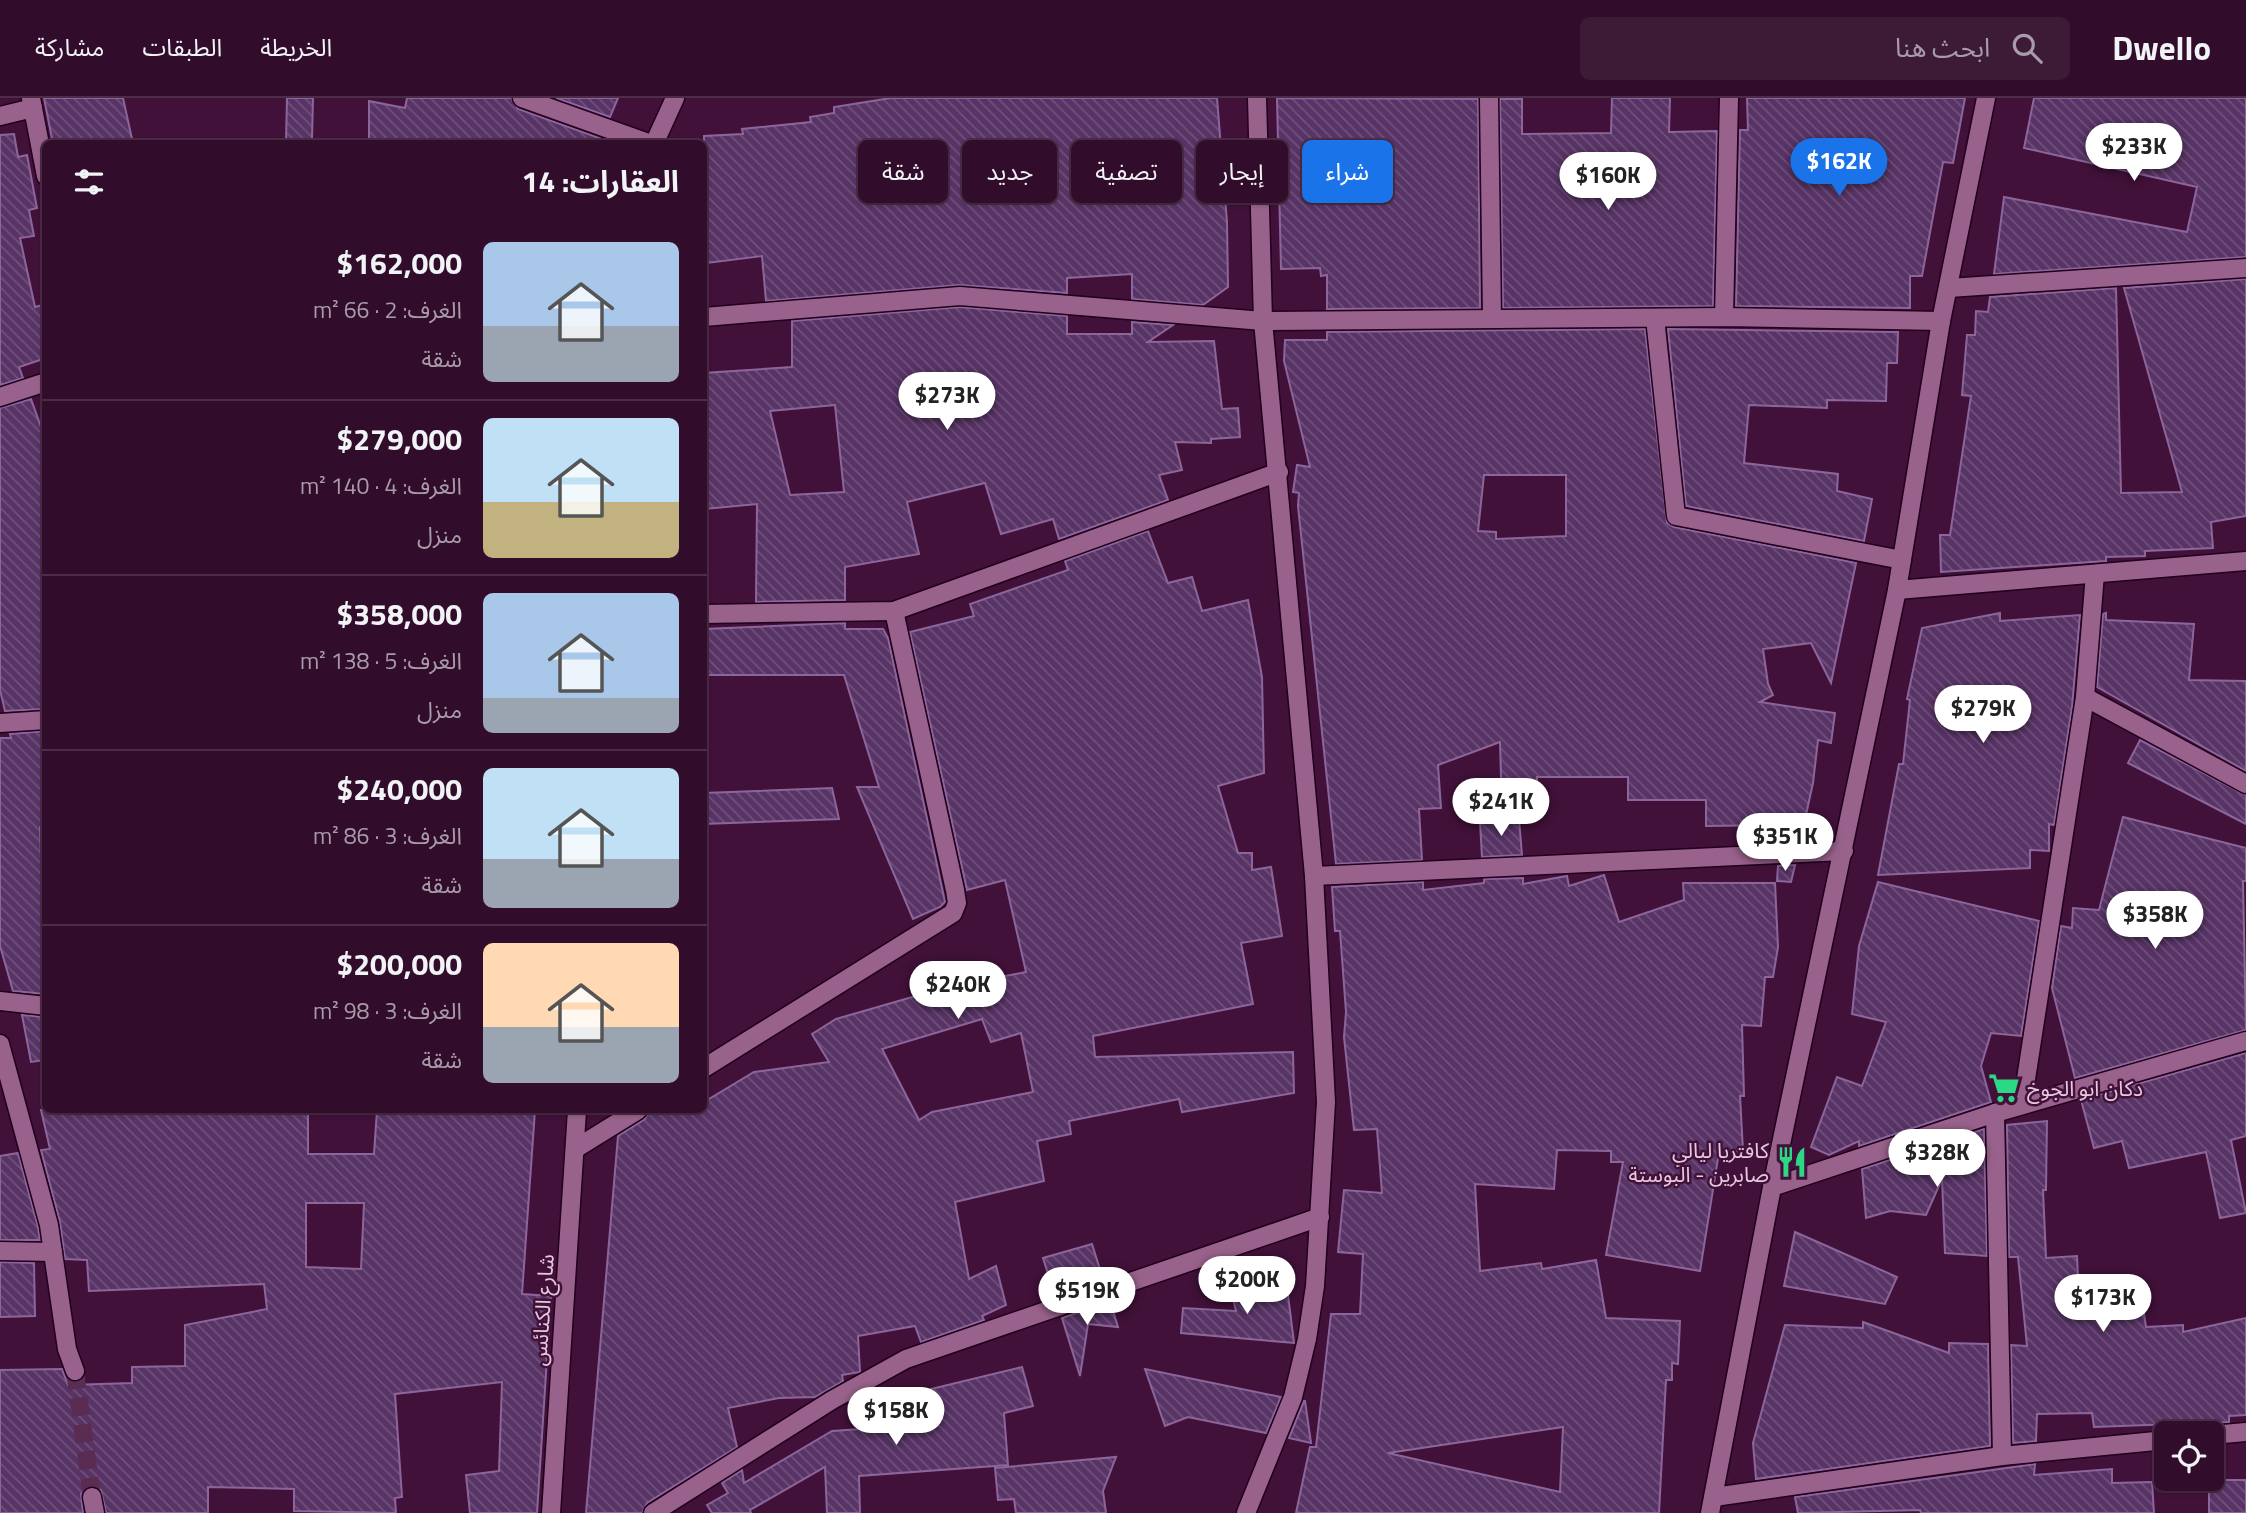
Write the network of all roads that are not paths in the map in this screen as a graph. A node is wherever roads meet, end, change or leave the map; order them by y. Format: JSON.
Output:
{"nodes":[{"id":1,"x":522,"y":98,"type":"edge"},
{"id":2,"x":675,"y":98,"type":"edge"},
{"id":3,"x":1257,"y":98,"type":"edge"},
{"id":4,"x":1489,"y":98,"type":"edge"},
{"id":5,"x":1729,"y":98,"type":"edge"},
{"id":6,"x":1986,"y":98,"type":"edge"},
{"id":7,"x":32,"y":103,"type":"edge"},
{"id":8,"x":0,"y":116,"type":"edge"},
{"id":9,"x":642,"y":140,"type":"edge"},
{"id":10,"x":655,"y":140,"type":"edge"},
{"id":11,"x":42,"y":155,"type":"edge"},
{"id":12,"x":2246,"y":268,"type":"edge"},
{"id":13,"x":1949,"y":288,"type":"junction"},
{"id":14,"x":707,"y":317,"type":"edge"},
{"id":15,"x":1724,"y":317,"type":"junction"},
{"id":16,"x":1492,"y":318,"type":"junction"},
{"id":17,"x":1655,"y":318,"type":"junction"},
{"id":18,"x":1263,"y":321,"type":"junction"},
{"id":19,"x":1941,"y":321,"type":"junction"},
{"id":20,"x":42,"y":383,"type":"edge"},
{"id":21,"x":0,"y":397,"type":"edge"},
{"id":22,"x":1279,"y":472,"type":"junction"},
{"id":23,"x":1902,"y":560,"type":"junction"},
{"id":24,"x":2246,"y":561,"type":"edge"},
{"id":25,"x":2095,"y":574,"type":"junction"},
{"id":26,"x":1897,"y":590,"type":"junction"},
{"id":27,"x":894,"y":611,"type":"junction"},
{"id":28,"x":707,"y":614,"type":"edge"},
{"id":29,"x":2085,"y":697,"type":"junction"},
{"id":30,"x":42,"y":720,"type":"edge"},
{"id":31,"x":0,"y":723,"type":"edge"},
{"id":32,"x":2246,"y":785,"type":"edge"},
{"id":33,"x":1844,"y":851,"type":"junction"},
{"id":34,"x":1314,"y":876,"type":"junction"},
{"id":35,"x":0,"y":1001,"type":"edge"},
{"id":36,"x":42,"y":1006,"type":"edge"},
{"id":37,"x":2246,"y":1041,"type":"edge"},
{"id":38,"x":0,"y":1044,"type":"edge"},
{"id":39,"x":707,"y":1067,"type":"edge"},
{"id":40,"x":2022,"y":1105,"type":"junction"},
{"id":41,"x":577,"y":1113,"type":"edge"},
{"id":42,"x":633,"y":1113,"type":"edge"},
{"id":43,"x":1995,"y":1113,"type":"junction"},
{"id":44,"x":575,"y":1149,"type":"junction"},
{"id":45,"x":1772,"y":1187,"type":"junction"},
{"id":46,"x":1320,"y":1217,"type":"junction"},
{"id":47,"x":0,"y":1251,"type":"edge"},
{"id":48,"x":53,"y":1252,"type":"junction"},
{"id":49,"x":75,"y":1371,"type":"tunnel mouth"},
{"id":50,"x":2246,"y":1432,"type":"edge"},
{"id":51,"x":2224,"y":1434,"type":"edge"},
{"id":52,"x":2154,"y":1441,"type":"edge"},
{"id":53,"x":2002,"y":1456,"type":"junction"},
{"id":54,"x":1712,"y":1505,"type":"edge"},
{"id":55,"x":551,"y":1513,"type":"edge"},
{"id":56,"x":653,"y":1513,"type":"edge"},
{"id":57,"x":1247,"y":1513,"type":"edge"}],
"edges":[{"from":1,"to":9,"type":"street"},
{"from":2,"to":10,"type":"street"},
{"from":3,"to":18,"type":"street"},
{"from":4,"to":16,"type":"street"},
{"from":5,"to":15,"type":"street"},
{"from":6,"to":13,"type":"street"},
{"from":7,"to":8,"type":"street"},
{"from":7,"to":11,"type":"street"},
{"from":12,"to":13,"type":"street"},
{"from":13,"to":19,"type":"street"},
{"from":14,"to":18,"type":"street"},
{"from":15,"to":17,"type":"street"},
{"from":15,"to":19,"type":"street"},
{"from":16,"to":17,"type":"street"},
{"from":16,"to":18,"type":"street"},
{"from":17,"to":23,"type":"street"},
{"from":18,"to":22,"type":"street"},
{"from":19,"to":23,"type":"street"},
{"from":20,"to":21,"type":"street"},
{"from":22,"to":27,"type":"street"},
{"from":22,"to":34,"type":"street"},
{"from":23,"to":26,"type":"street"},
{"from":24,"to":25,"type":"street"},
{"from":25,"to":26,"type":"street"},
{"from":25,"to":29,"type":"street"},
{"from":26,"to":33,"type":"street"},
{"from":27,"to":28,"type":"street"},
{"from":27,"to":39,"type":"street"},
{"from":29,"to":32,"type":"street"},
{"from":29,"to":40,"type":"street"},
{"from":30,"to":31,"type":"street"},
{"from":33,"to":34,"type":"street"},
{"from":33,"to":45,"type":"street"},
{"from":34,"to":46,"type":"street"},
{"from":35,"to":36,"type":"street"},
{"from":37,"to":40,"type":"street"},
{"from":38,"to":48,"type":"street"},
{"from":40,"to":43,"type":"street"},
{"from":41,"to":44,"type":"street","name":"شارع الكنائس"},
{"from":42,"to":44,"type":"street"},
{"from":43,"to":45,"type":"street"},
{"from":43,"to":53,"type":"street"},
{"from":44,"to":55,"type":"street","name":"شارع الكنائس"},
{"from":45,"to":54,"type":"street"},
{"from":46,"to":56,"type":"street"},
{"from":46,"to":57,"type":"street"},
{"from":47,"to":48,"type":"street"},
{"from":48,"to":49,"type":"street"},
{"from":50,"to":51,"type":"street"},
{"from":52,"to":53,"type":"street"},
{"from":53,"to":54,"type":"street"}]}
